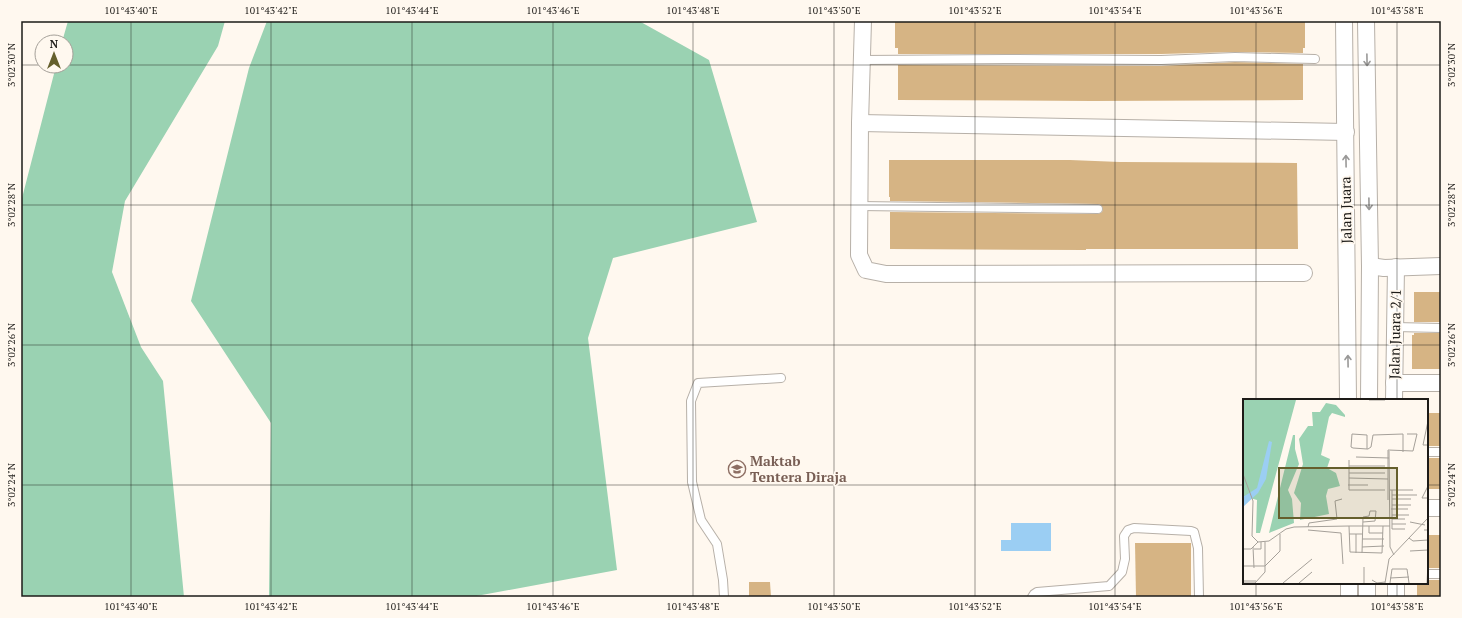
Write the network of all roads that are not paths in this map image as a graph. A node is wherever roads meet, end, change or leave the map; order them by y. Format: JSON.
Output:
{"nodes":[{"id":1,"x":863,"y":21,"type":"edge"},
{"id":2,"x":1344,"y":21,"type":"edge"},
{"id":3,"x":1366,"y":21,"type":"edge"},
{"id":4,"x":1315,"y":59,"type":"dead end"},
{"id":5,"x":862,"y":60,"type":"junction"},
{"id":6,"x":860,"y":123,"type":"junction"},
{"id":7,"x":1346,"y":132,"type":"junction"},
{"id":8,"x":859,"y":206,"type":"junction"},
{"id":9,"x":1098,"y":209,"type":"dead end"},
{"id":10,"x":1370,"y":266,"type":"junction"},
{"id":11,"x":1441,"y":266,"type":"edge"},
{"id":12,"x":1396,"y":267,"type":"junction"},
{"id":13,"x":1304,"y":273,"type":"dead end"},
{"id":14,"x":1395,"y":327,"type":"junction"},
{"id":15,"x":1441,"y":328,"type":"edge"},
{"id":16,"x":781,"y":378,"type":"dead end"},
{"id":17,"x":1441,"y":383,"type":"edge"},
{"id":18,"x":1394,"y":384,"type":"junction"},
{"id":19,"x":1348,"y":399,"type":"edge"},
{"id":20,"x":1369,"y":399,"type":"edge"},
{"id":21,"x":1394,"y":399,"type":"edge"},
{"id":22,"x":1428,"y":452,"type":"edge"},
{"id":23,"x":1441,"y":452,"type":"edge"},
{"id":24,"x":1428,"y":508,"type":"edge"},
{"id":25,"x":1441,"y":508,"type":"edge"},
{"id":26,"x":1428,"y":574,"type":"edge"},
{"id":27,"x":1441,"y":574,"type":"edge"},
{"id":28,"x":1349,"y":584,"type":"edge"},
{"id":29,"x":1368,"y":584,"type":"edge"},
{"id":30,"x":1396,"y":584,"type":"edge"},
{"id":31,"x":724,"y":597,"type":"edge"},
{"id":32,"x":1032,"y":597,"type":"edge"},
{"id":33,"x":1199,"y":597,"type":"edge"},
{"id":34,"x":1349,"y":597,"type":"edge"},
{"id":35,"x":1367,"y":597,"type":"edge"},
{"id":36,"x":1396,"y":597,"type":"edge"}],
"edges":[{"from":1,"to":5,"type":"street"},
{"from":2,"to":7,"type":"street","name":"Jalan Juara"},
{"from":3,"to":10,"type":"street","name":"Jalan Juara","one_way":true},
{"from":4,"to":5,"type":"lane"},
{"from":5,"to":6,"type":"street"},
{"from":6,"to":7,"type":"street"},
{"from":6,"to":8,"type":"street"},
{"from":19,"to":7,"type":"street","name":"Jalan Juara","one_way":true},
{"from":8,"to":9,"type":"lane"},
{"from":8,"to":13,"type":"street"},
{"from":10,"to":12,"type":"street"},
{"from":10,"to":20,"type":"street","name":"Jalan Juara"},
{"from":11,"to":12,"type":"street"},
{"from":12,"to":14,"type":"street","name":"Jalan Juara 2/1"},
{"from":14,"to":15,"type":"lane"},
{"from":14,"to":18,"type":"street","name":"Jalan Juara 2/1"},
{"from":16,"to":31,"type":"lane"},
{"from":17,"to":18,"type":"street"},
{"from":18,"to":21,"type":"street","name":"Jalan Juara 2/1"},
{"from":22,"to":23,"type":"lane"},
{"from":24,"to":25,"type":"street"},
{"from":26,"to":27,"type":"lane"},
{"from":28,"to":34,"type":"street"},
{"from":29,"to":35,"type":"street"},
{"from":30,"to":36,"type":"street"},
{"from":32,"to":33,"type":"lane"}]}
